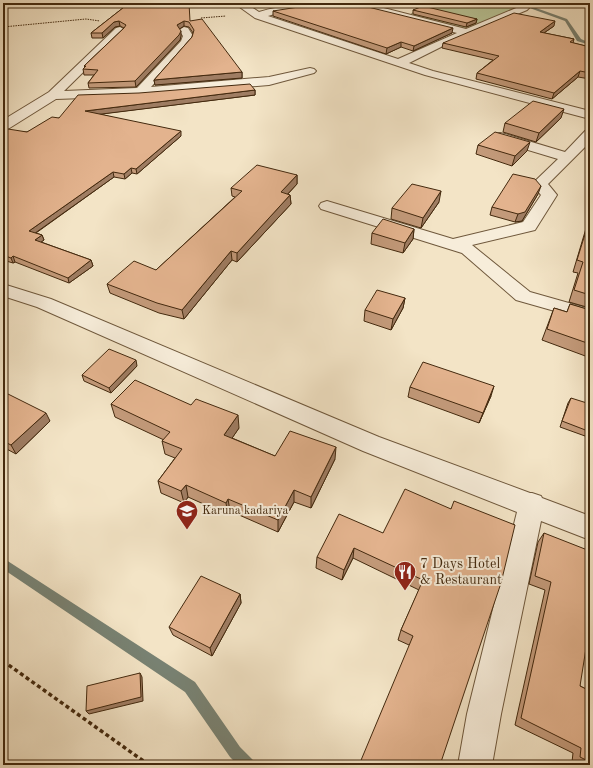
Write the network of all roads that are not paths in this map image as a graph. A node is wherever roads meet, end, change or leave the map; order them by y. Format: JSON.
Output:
{"nodes":[{"id":1,"x":239,"y":3,"type":"edge"},
{"id":2,"x":325,"y":3,"type":"edge"},
{"id":3,"x":339,"y":3,"type":"edge"},
{"id":4,"x":524,"y":8,"type":"dead end"},
{"id":5,"x":258,"y":16,"type":"junction"},
{"id":6,"x":120,"y":30,"type":"edge"},
{"id":7,"x":184,"y":30,"type":"edge"},
{"id":8,"x":467,"y":32,"type":"junction"},
{"id":9,"x":399,"y":63,"type":"junction"},
{"id":10,"x":310,"y":71,"type":"dead end"},
{"id":11,"x":140,"y":92,"type":"junction"},
{"id":12,"x":53,"y":95,"type":"junction"},
{"id":13,"x":590,"y":115,"type":"edge"},
{"id":14,"x":3,"y":126,"type":"edge"},
{"id":15,"x":590,"y":134,"type":"edge"},
{"id":16,"x":489,"y":136,"type":"edge"},
{"id":17,"x":568,"y":157,"type":"junction"},
{"id":18,"x":327,"y":206,"type":"dead end"},
{"id":19,"x":453,"y":244,"type":"junction"},
{"id":20,"x":3,"y":290,"type":"edge"},
{"id":21,"x":590,"y":315,"type":"edge"},
{"id":22,"x":532,"y":504,"type":"junction"},
{"id":23,"x":590,"y":528,"type":"edge"},
{"id":24,"x":476,"y":765,"type":"edge"}],
"edges":[{"from":1,"to":5,"type":"street"},
{"from":2,"to":5,"type":"street"},
{"from":3,"to":8,"type":"street"},
{"from":4,"to":8,"type":"street"},
{"from":5,"to":9,"type":"street"},
{"from":6,"to":12,"type":"street"},
{"from":7,"to":11,"type":"street"},
{"from":8,"to":9,"type":"street"},
{"from":9,"to":13,"type":"street"},
{"from":10,"to":11,"type":"street"},
{"from":11,"to":12,"type":"street"},
{"from":12,"to":14,"type":"street"},
{"from":15,"to":17,"type":"street"},
{"from":16,"to":17,"type":"street"},
{"from":17,"to":19,"type":"street"},
{"from":18,"to":19,"type":"street"},
{"from":19,"to":21,"type":"street"},
{"from":20,"to":22,"type":"street"},
{"from":22,"to":23,"type":"street"},
{"from":22,"to":24,"type":"street"}]}
